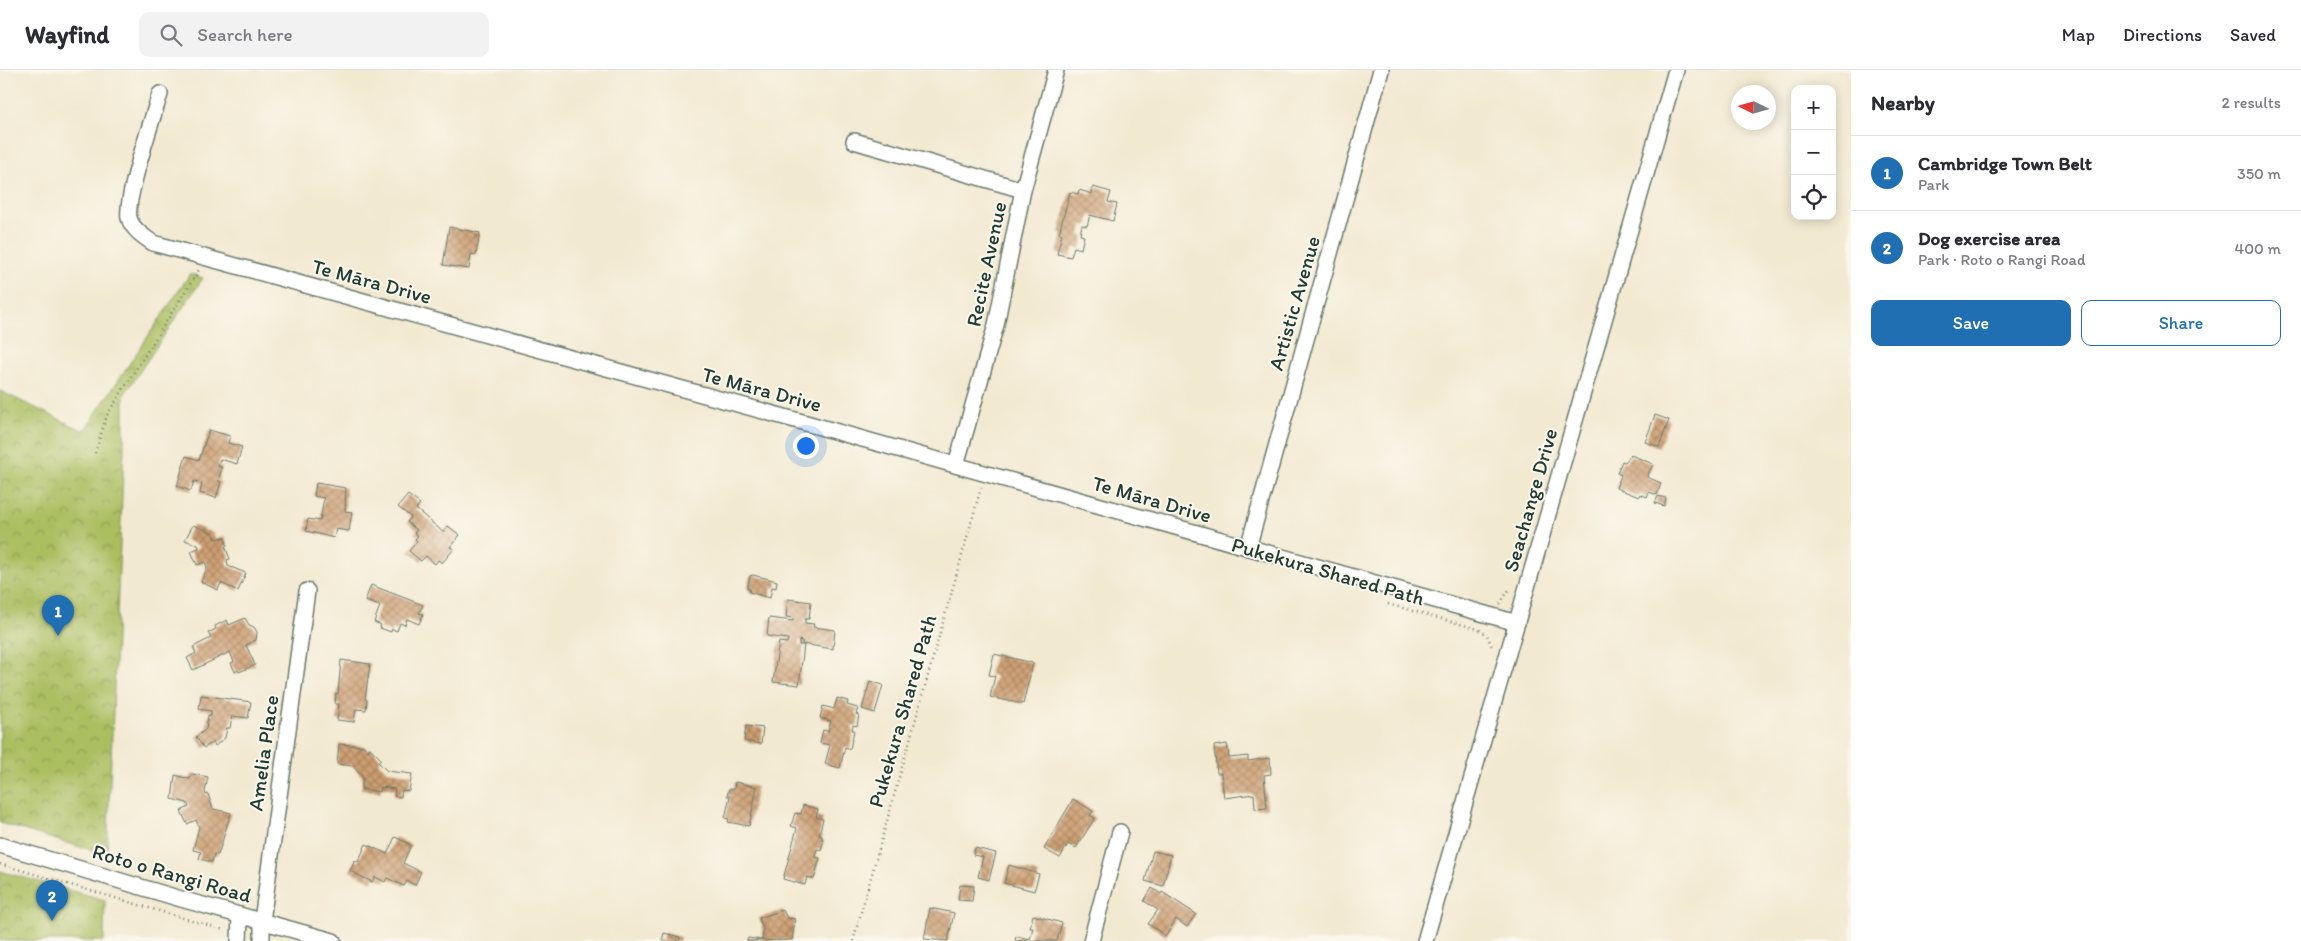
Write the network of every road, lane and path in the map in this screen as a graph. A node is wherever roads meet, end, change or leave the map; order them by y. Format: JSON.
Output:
{"nodes":[{"id":1,"x":1056,"y":70,"type":"edge"},
{"id":2,"x":1381,"y":70,"type":"edge"},
{"id":3,"x":1676,"y":70,"type":"edge"},
{"id":4,"x":160,"y":94,"type":"dead end"},
{"id":5,"x":854,"y":141,"type":"dead end"},
{"id":6,"x":1024,"y":190,"type":"junction"},
{"id":7,"x":206,"y":258,"type":"junction"},
{"id":8,"x":95,"y":453,"type":"dead end"},
{"id":9,"x":956,"y":465,"type":"junction"},
{"id":10,"x":972,"y":486,"type":"dead end"},
{"id":11,"x":981,"y":488,"type":"junction"},
{"id":12,"x":990,"y":491,"type":"dead end"},
{"id":13,"x":1248,"y":548,"type":"junction"},
{"id":14,"x":306,"y":591,"type":"dead end"},
{"id":15,"x":1386,"y":603,"type":"dead end"},
{"id":16,"x":1517,"y":624,"type":"junction"},
{"id":17,"x":1493,"y":630,"type":"dead end"},
{"id":18,"x":1490,"y":639,"type":"junction"},
{"id":19,"x":1492,"y":654,"type":"dead end"},
{"id":20,"x":1120,"y":832,"type":"dead end"},
{"id":21,"x":0,"y":845,"type":"edge"},
{"id":22,"x":0,"y":864,"type":"edge"},
{"id":23,"x":240,"y":915,"type":"junction"},
{"id":24,"x":262,"y":921,"type":"junction"},
{"id":25,"x":225,"y":930,"type":"dead end"},
{"id":26,"x":239,"y":941,"type":"edge"},
{"id":27,"x":262,"y":941,"type":"edge"},
{"id":28,"x":333,"y":941,"type":"edge"},
{"id":29,"x":853,"y":941,"type":"edge"},
{"id":30,"x":1091,"y":941,"type":"edge"},
{"id":31,"x":1425,"y":941,"type":"edge"}],
"edges":[{"from":1,"to":6,"type":"street","name":"Recite Avenue"},
{"from":2,"to":13,"type":"street","name":"Artistic Avenue"},
{"from":3,"to":16,"type":"street","name":"Seachange Drive"},
{"from":4,"to":7,"type":"street","name":"Te Māra Drive"},
{"from":5,"to":6,"type":"street"},
{"from":6,"to":9,"type":"street","name":"Recite Avenue"},
{"from":7,"to":8,"type":"path"},
{"from":7,"to":9,"type":"street","name":"Te Māra Drive"},
{"from":9,"to":13,"type":"street","name":"Te Māra Drive"},
{"from":10,"to":11,"type":"path"},
{"from":11,"to":12,"type":"path"},
{"from":11,"to":29,"type":"path","name":"Pukekura Shared Path"},
{"from":13,"to":16,"type":"street","name":"Te Māra Drive"},
{"from":14,"to":24,"type":"street","name":"Amelia Place"},
{"from":15,"to":18,"type":"path","name":"Pukekura Shared Path"},
{"from":16,"to":31,"type":"street","name":"Seachange Drive"},
{"from":17,"to":18,"type":"path"},
{"from":18,"to":19,"type":"path"},
{"from":20,"to":30,"type":"street"},
{"from":21,"to":23,"type":"street","name":"Roto o Rangi Road"},
{"from":22,"to":25,"type":"path"},
{"from":23,"to":24,"type":"street","name":"Roto o Rangi Road"},
{"from":23,"to":26,"type":"street","name":"Roto o Rangi Road"},
{"from":24,"to":27,"type":"street","name":"Amelia Place"},
{"from":24,"to":28,"type":"street","name":"Roto o Rangi Road"}]}
